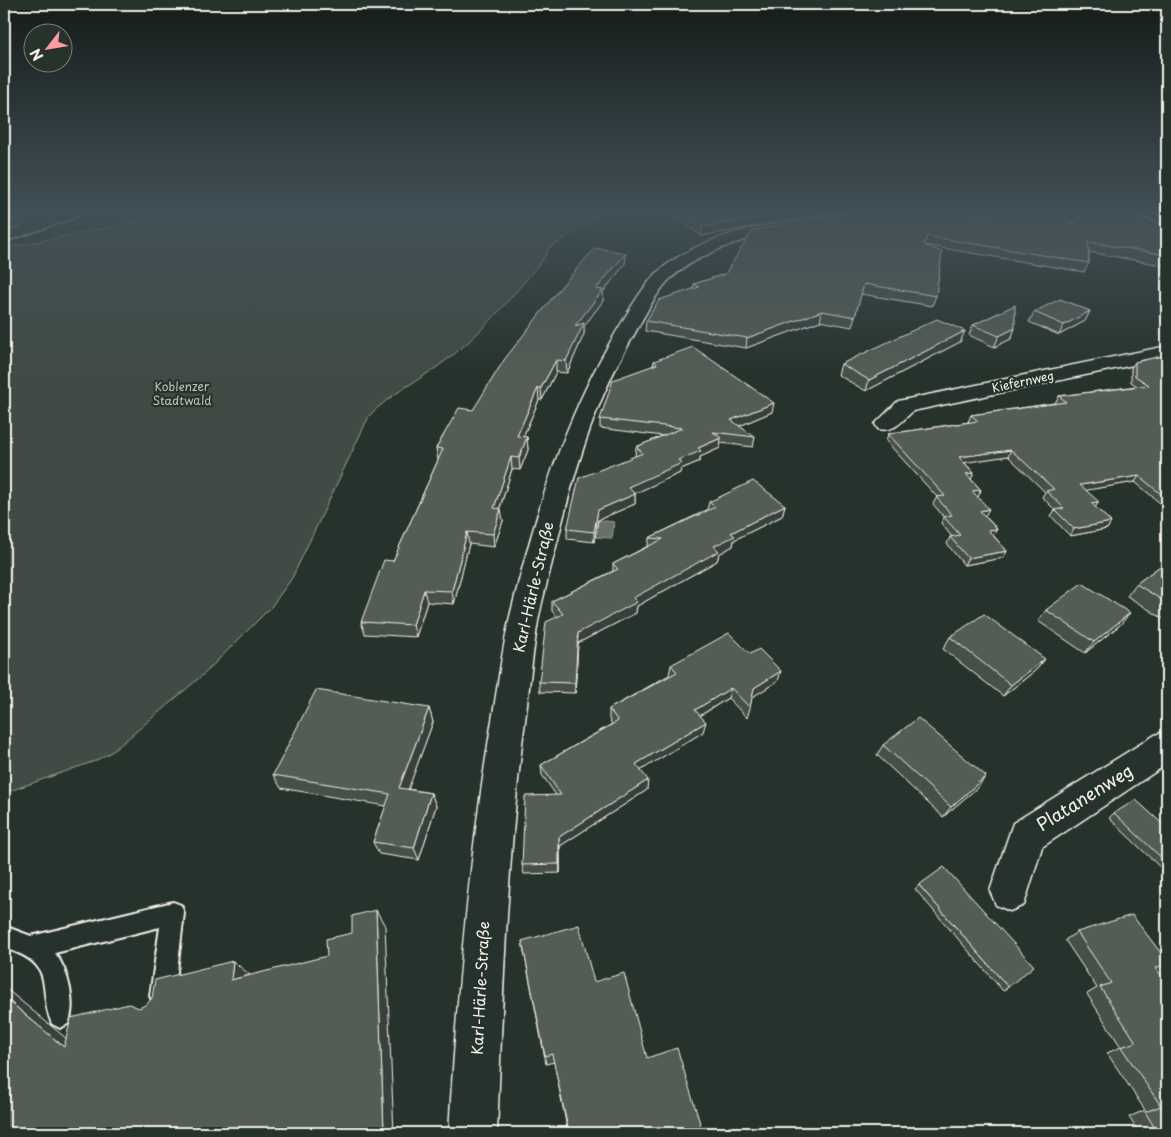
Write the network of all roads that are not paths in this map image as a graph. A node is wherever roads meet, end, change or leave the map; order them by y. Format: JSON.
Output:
{"nodes":[{"id":1,"x":676,"y":266,"type":"edge"},
{"id":2,"x":1167,"y":352,"type":"edge"},
{"id":3,"x":886,"y":424,"type":"dead end"},
{"id":4,"x":1167,"y":746,"type":"edge"},
{"id":5,"x":1010,"y":891,"type":"dead end"},
{"id":6,"x":4,"y":937,"type":"edge"},
{"id":7,"x":30,"y":948,"type":"junction"},
{"id":8,"x":160,"y":1007,"type":"edge"},
{"id":9,"x":60,"y":1016,"type":"dead end"},
{"id":10,"x":473,"y":1133,"type":"edge"}],
"edges":[{"from":1,"to":10,"type":"main road","name":"Karl-Härle-Straße"},
{"from":2,"to":3,"type":"main road","name":"Kiefernweg"},
{"from":4,"to":5,"type":"main road","name":"Platanenweg"},
{"from":6,"to":7,"type":"lane"},
{"from":7,"to":8,"type":"lane"},
{"from":7,"to":9,"type":"lane"}]}
